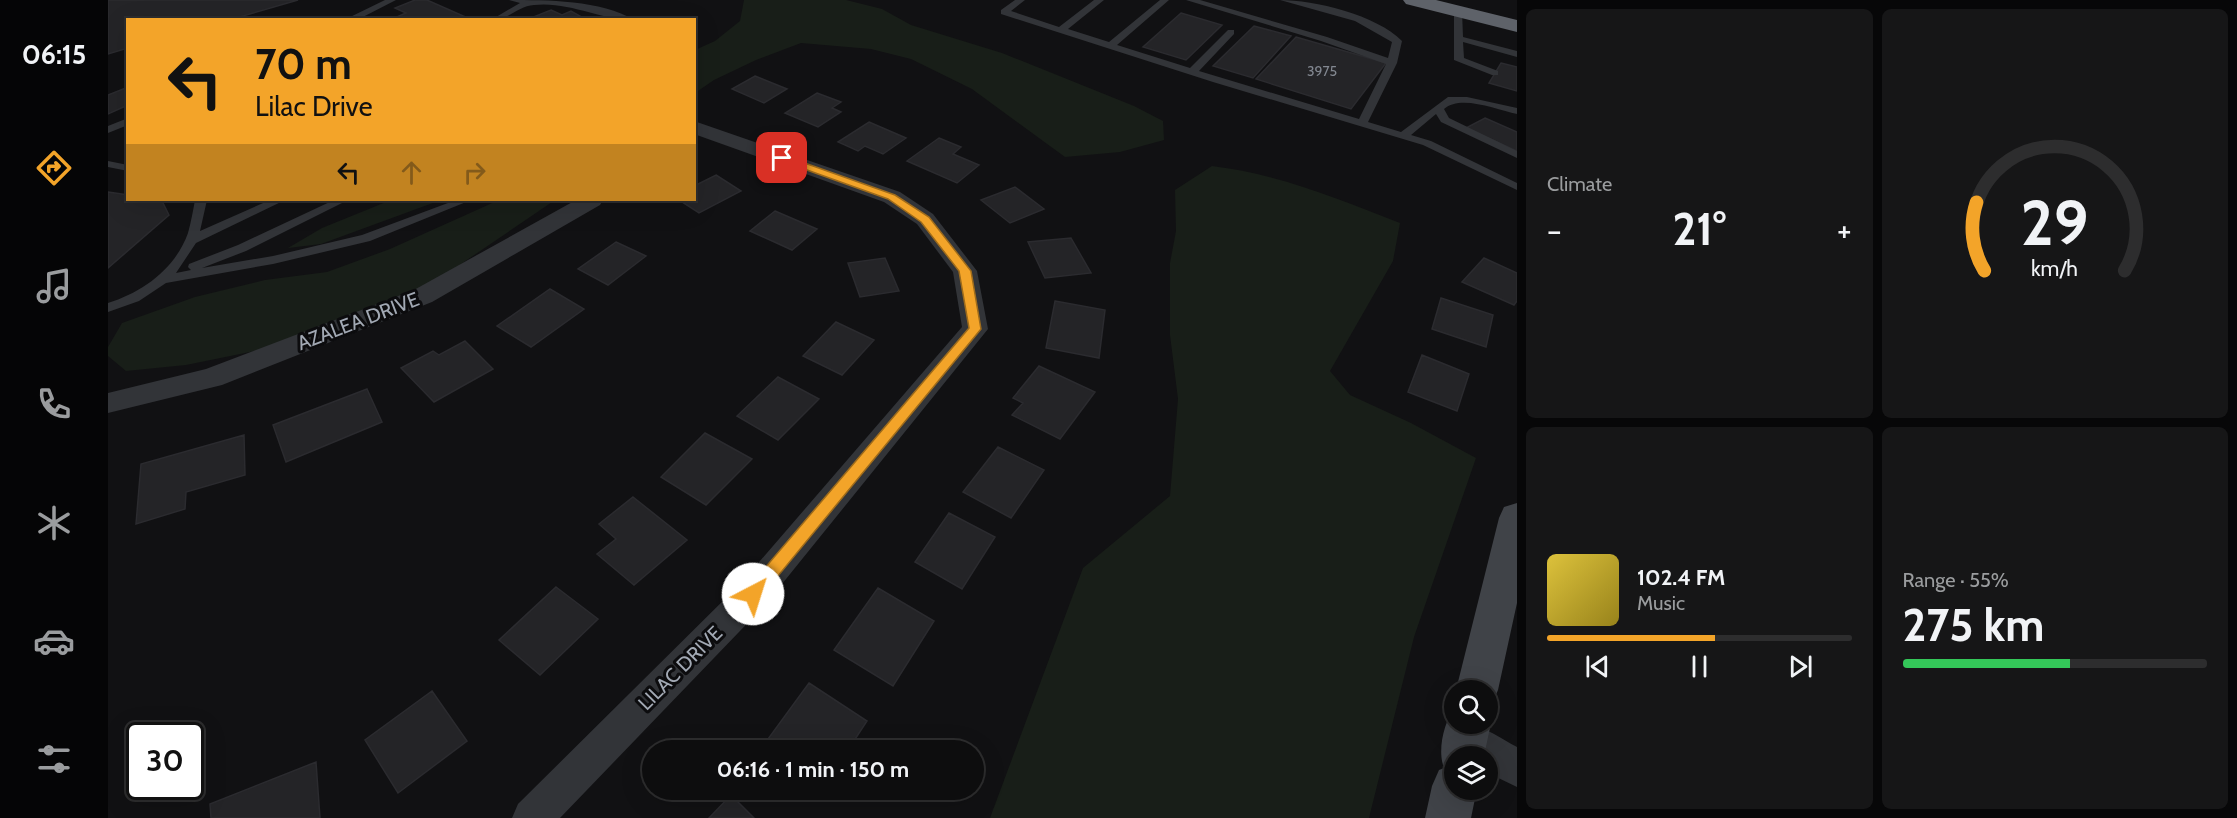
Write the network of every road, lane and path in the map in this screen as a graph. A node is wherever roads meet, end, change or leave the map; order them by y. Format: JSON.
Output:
{"nodes":[{"id":1,"x":392,"y":0,"type":"edge"},
{"id":2,"x":513,"y":0,"type":"edge"},
{"id":3,"x":1021,"y":0,"type":"edge"},
{"id":4,"x":1100,"y":0,"type":"edge"},
{"id":5,"x":1165,"y":0,"type":"edge"},
{"id":6,"x":1190,"y":0,"type":"edge"},
{"id":7,"x":1239,"y":0,"type":"edge"},
{"id":8,"x":1284,"y":0,"type":"edge"},
{"id":9,"x":1413,"y":0,"type":"edge"},
{"id":10,"x":530,"y":2,"type":"junction"},
{"id":11,"x":1227,"y":10,"type":"junction"},
{"id":12,"x":1458,"y":11,"type":"junction"},
{"id":13,"x":352,"y":18,"type":"edge"},
{"id":14,"x":499,"y":18,"type":"edge"},
{"id":15,"x":625,"y":18,"type":"edge"},
{"id":16,"x":1517,"y":26,"type":"edge"},
{"id":17,"x":1237,"y":27,"type":"junction"},
{"id":18,"x":1061,"y":30,"type":"junction"},
{"id":19,"x":1458,"y":38,"type":"junction"},
{"id":20,"x":1224,"y":42,"type":"junction"},
{"id":21,"x":1110,"y":46,"type":"junction"},
{"id":22,"x":1517,"y":54,"type":"edge"},
{"id":23,"x":1392,"y":63,"type":"junction"},
{"id":24,"x":1497,"y":70,"type":"dead end"},
{"id":25,"x":1192,"y":72,"type":"junction"},
{"id":26,"x":1438,"y":108,"type":"junction"},
{"id":27,"x":1517,"y":111,"type":"edge"},
{"id":28,"x":126,"y":122,"type":"edge"},
{"id":29,"x":1362,"y":124,"type":"junction"},
{"id":30,"x":696,"y":128,"type":"edge"},
{"id":31,"x":108,"y":129,"type":"edge"},
{"id":32,"x":1404,"y":136,"type":"junction"},
{"id":33,"x":1517,"y":155,"type":"edge"},
{"id":34,"x":108,"y":164,"type":"edge"},
{"id":35,"x":126,"y":168,"type":"edge"},
{"id":36,"x":1517,"y":187,"type":"edge"},
{"id":37,"x":201,"y":201,"type":"edge"},
{"id":38,"x":277,"y":201,"type":"edge"},
{"id":39,"x":340,"y":201,"type":"edge"},
{"id":40,"x":462,"y":201,"type":"edge"},
{"id":41,"x":590,"y":201,"type":"edge"},
{"id":42,"x":192,"y":240,"type":"junction"},
{"id":43,"x":166,"y":279,"type":"junction"},
{"id":44,"x":108,"y":308,"type":"edge"},
{"id":45,"x":108,"y":403,"type":"edge"},
{"id":46,"x":1517,"y":518,"type":"edge"},
{"id":47,"x":1479,"y":680,"type":"edge"},
{"id":48,"x":1466,"y":740,"type":"edge"},
{"id":49,"x":1517,"y":768,"type":"edge"},
{"id":50,"x":1452,"y":800,"type":"edge"},
{"id":51,"x":532,"y":818,"type":"edge"},
{"id":52,"x":1448,"y":818,"type":"edge"}],
"edges":[{"from":1,"to":13,"type":"lane"},
{"from":2,"to":10,"type":"lane"},
{"from":3,"to":18,"type":"lane"},
{"from":4,"to":18,"type":"lane"},
{"from":5,"to":21,"type":"lane"},
{"from":6,"to":11,"type":"lane"},
{"from":7,"to":11,"type":"lane"},
{"from":8,"to":23,"type":"lane"},
{"from":9,"to":12,"type":"highway"},
{"from":10,"to":14,"type":"lane"},
{"from":10,"to":15,"type":"lane"},
{"from":11,"to":17,"type":"lane"},
{"from":12,"to":16,"type":"highway"},
{"from":12,"to":19,"type":"lane"},
{"from":17,"to":20,"type":"lane"},
{"from":17,"to":20,"type":"lane"},
{"from":17,"to":23,"type":"lane"},
{"from":18,"to":21,"type":"lane"},
{"from":19,"to":22,"type":"lane"},
{"from":19,"to":24,"type":"lane"},
{"from":20,"to":25,"type":"lane"},
{"from":21,"to":25,"type":"lane"},
{"from":23,"to":29,"type":"lane"},
{"from":25,"to":29,"type":"lane"},
{"from":26,"to":27,"type":"lane"},
{"from":26,"to":32,"type":"lane"},
{"from":26,"to":33,"type":"lane"},
{"from":28,"to":31,"type":"lane"},
{"from":29,"to":32,"type":"lane"},
{"from":30,"to":51,"type":"street","name":"LILAC DRIVE"},
{"from":32,"to":36,"type":"lane"},
{"from":34,"to":35,"type":"lane"},
{"from":37,"to":42,"type":"lane"},
{"from":38,"to":42,"type":"lane"},
{"from":39,"to":43,"type":"lane"},
{"from":40,"to":43,"type":"lane"},
{"from":41,"to":45,"type":"street","name":"AZALEA DRIVE"},
{"from":42,"to":43,"type":"lane"},
{"from":43,"to":44,"type":"lane"},
{"from":46,"to":47,"type":"street"},
{"from":48,"to":49,"type":"street"},
{"from":50,"to":52,"type":"street"}]}
